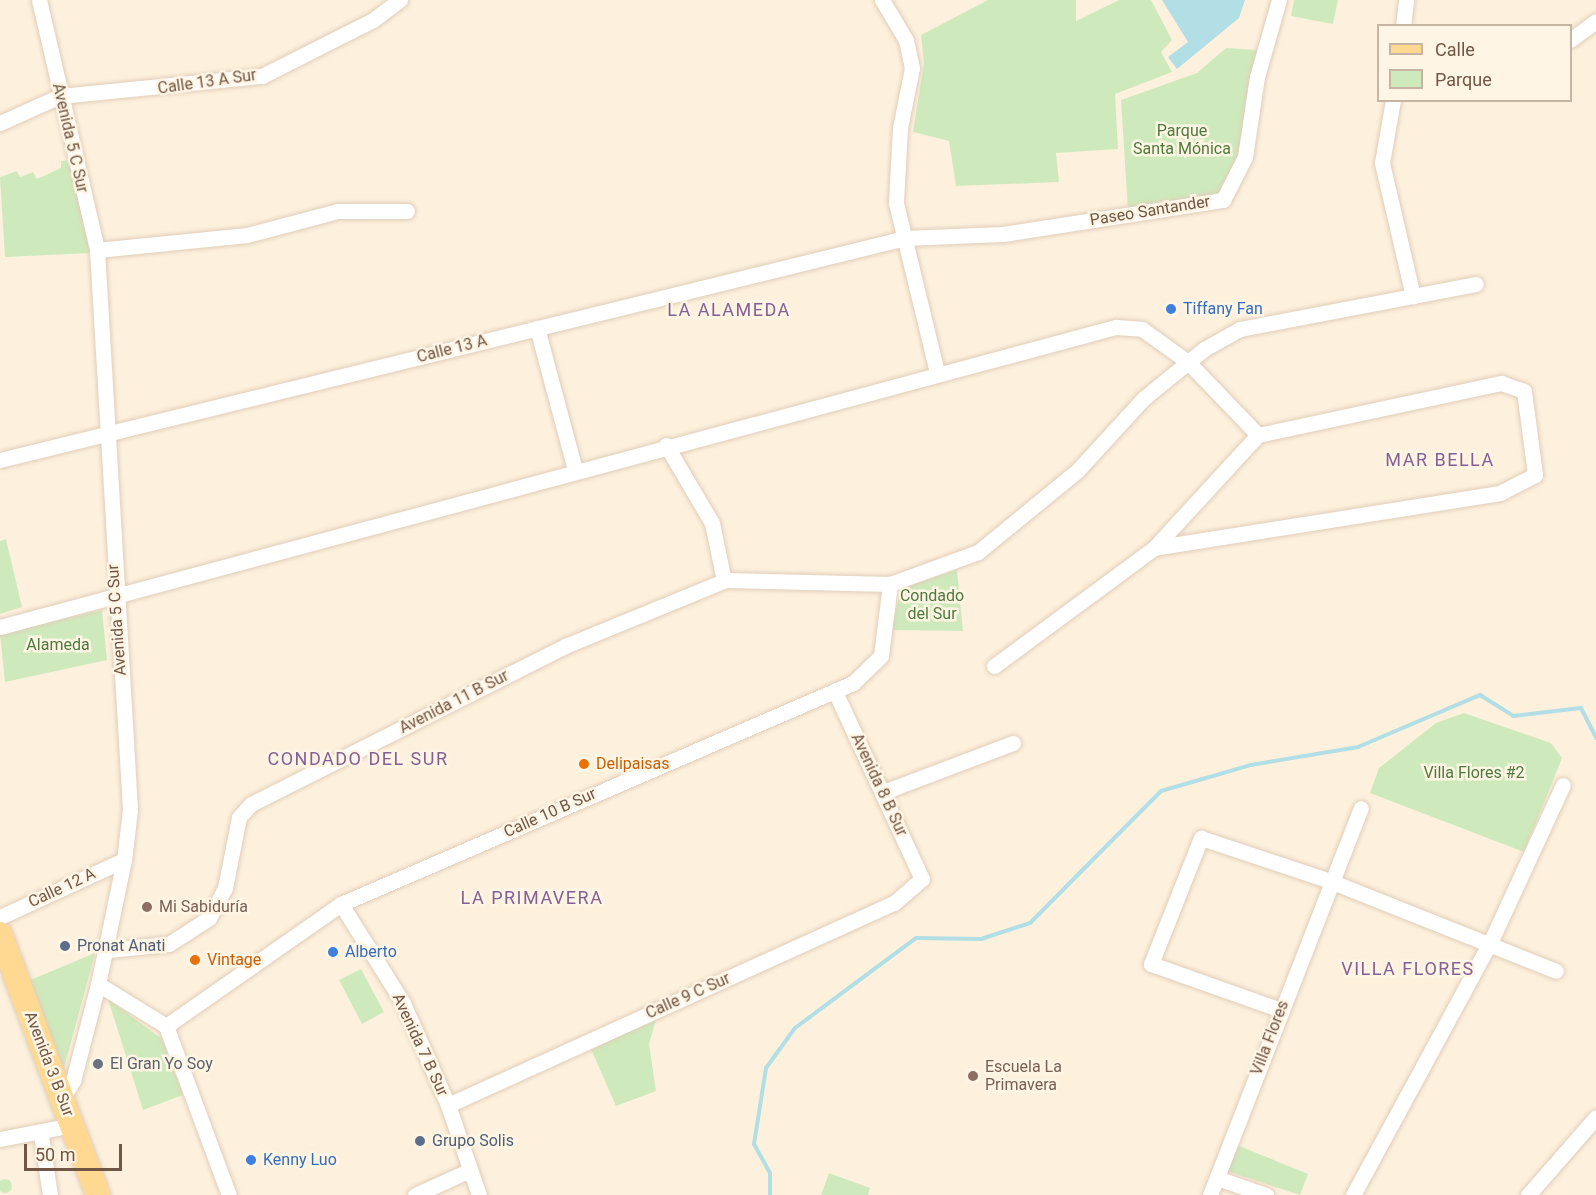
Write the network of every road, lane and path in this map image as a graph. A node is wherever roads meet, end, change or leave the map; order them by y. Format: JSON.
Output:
{"nodes":[{"id":1,"x":39,"y":0,"type":"edge"},
{"id":2,"x":400,"y":0,"type":"edge"},
{"id":3,"x":882,"y":0,"type":"edge"},
{"id":4,"x":1279,"y":0,"type":"edge"},
{"id":5,"x":1406,"y":0,"type":"edge"},
{"id":6,"x":1596,"y":21,"type":"edge"},
{"id":7,"x":1403,"y":24,"type":"edge"},
{"id":8,"x":1572,"y":39,"type":"edge"},
{"id":9,"x":60,"y":96,"type":"junction"},
{"id":10,"x":1393,"y":102,"type":"edge"},
{"id":11,"x":0,"y":123,"type":"edge"},
{"id":12,"x":407,"y":211,"type":"dead end"},
{"id":13,"x":905,"y":237,"type":"junction"},
{"id":14,"x":97,"y":250,"type":"junction"},
{"id":15,"x":1476,"y":284,"type":"dead end"},
{"id":16,"x":1413,"y":296,"type":"junction"},
{"id":17,"x":537,"y":328,"type":"junction"},
{"id":18,"x":1188,"y":362,"type":"junction"},
{"id":19,"x":937,"y":372,"type":"junction"},
{"id":20,"x":104,"y":434,"type":"junction"},
{"id":21,"x":1258,"y":435,"type":"junction"},
{"id":22,"x":666,"y":446,"type":"junction"},
{"id":23,"x":0,"y":460,"type":"edge"},
{"id":24,"x":575,"y":470,"type":"junction"},
{"id":25,"x":1154,"y":548,"type":"junction"},
{"id":26,"x":724,"y":581,"type":"junction"},
{"id":27,"x":890,"y":584,"type":"junction"},
{"id":28,"x":115,"y":596,"type":"junction"},
{"id":29,"x":0,"y":627,"type":"edge"},
{"id":30,"x":994,"y":666,"type":"dead end"},
{"id":31,"x":835,"y":692,"type":"junction"},
{"id":32,"x":1013,"y":743,"type":"dead end"},
{"id":33,"x":1563,"y":785,"type":"dead end"},
{"id":34,"x":883,"y":792,"type":"junction"},
{"id":35,"x":1360,"y":808,"type":"dead end"},
{"id":36,"x":124,"y":860,"type":"junction"},
{"id":37,"x":922,"y":879,"type":"joint"},
{"id":38,"x":1330,"y":881,"type":"junction"},
{"id":39,"x":341,"y":904,"type":"junction"},
{"id":40,"x":0,"y":917,"type":"edge"},
{"id":41,"x":2,"y":940,"type":"edge"},
{"id":42,"x":1489,"y":945,"type":"junction"},
{"id":43,"x":108,"y":950,"type":"junction"},
{"id":44,"x":1556,"y":971,"type":"dead end"},
{"id":45,"x":98,"y":984,"type":"junction"},
{"id":46,"x":1281,"y":1010,"type":"junction"},
{"id":47,"x":166,"y":1026,"type":"junction"},
{"id":48,"x":62,"y":1099,"type":"junction"},
{"id":49,"x":448,"y":1105,"type":"junction"},
{"id":50,"x":1596,"y":1117,"type":"edge"},
{"id":51,"x":72,"y":1125,"type":"junction"},
{"id":52,"x":41,"y":1135,"type":"junction"},
{"id":53,"x":0,"y":1139,"type":"edge"},
{"id":54,"x":470,"y":1170,"type":"junction"},
{"id":55,"x":1217,"y":1178,"type":"junction"},
{"id":56,"x":50,"y":1195,"type":"edge"},
{"id":57,"x":98,"y":1195,"type":"edge"},
{"id":58,"x":230,"y":1195,"type":"edge"},
{"id":59,"x":415,"y":1195,"type":"edge"},
{"id":60,"x":479,"y":1195,"type":"edge"},
{"id":61,"x":1210,"y":1195,"type":"edge"},
{"id":62,"x":1266,"y":1195,"type":"edge"},
{"id":63,"x":1353,"y":1195,"type":"edge"},
{"id":64,"x":1528,"y":1195,"type":"edge"}],
"edges":[{"from":1,"to":9,"type":"street","name":"Avenida 5 C Sur"},
{"from":2,"to":9,"type":"street","name":"Calle 13 A Sur"},
{"from":3,"to":13,"type":"street"},
{"from":4,"to":13,"type":"street","name":"Paseo Santander"},
{"from":5,"to":7,"type":"street"},
{"from":6,"to":8,"type":"street"},
{"from":9,"to":11,"type":"street","name":"Calle 13 A Sur"},
{"from":9,"to":14,"type":"street","name":"Avenida 5 C Sur"},
{"from":10,"to":16,"type":"street"},
{"from":12,"to":14,"type":"street"},
{"from":13,"to":17,"type":"street","name":"Calle 13 A"},
{"from":13,"to":19,"type":"street"},
{"from":14,"to":20,"type":"street","name":"Avenida 5 C Sur"},
{"from":15,"to":16,"type":"street"},
{"from":16,"to":18,"type":"street"},
{"from":17,"to":20,"type":"street","name":"Calle 13 A"},
{"from":17,"to":24,"type":"street"},
{"from":18,"to":19,"type":"street"},
{"from":18,"to":21,"type":"street"},
{"from":18,"to":27,"type":"street"},
{"from":19,"to":22,"type":"street"},
{"from":20,"to":23,"type":"street","name":"Calle 13 A"},
{"from":20,"to":28,"type":"street","name":"Avenida 5 C Sur"},
{"from":21,"to":25,"type":"street"},
{"from":21,"to":25,"type":"street"},
{"from":22,"to":24,"type":"street"},
{"from":22,"to":26,"type":"street"},
{"from":24,"to":28,"type":"street"},
{"from":25,"to":30,"type":"street"},
{"from":26,"to":27,"type":"street","name":"Avenida 11 B Sur"},
{"from":26,"to":43,"type":"street","name":"Avenida 11 B Sur"},
{"from":27,"to":31,"type":"street","name":"Calle 10 B Sur"},
{"from":28,"to":29,"type":"street"},
{"from":28,"to":36,"type":"street","name":"Avenida 5 C Sur"},
{"from":31,"to":34,"type":"street","name":"Avenida 8 B Sur"},
{"from":31,"to":39,"type":"street","name":"Calle 10 B Sur"},
{"from":32,"to":34,"type":"street"},
{"from":33,"to":42,"type":"street"},
{"from":34,"to":37,"type":"street","name":"Avenida 8 B Sur"},
{"from":35,"to":38,"type":"street","name":"Villa Flores"},
{"from":36,"to":40,"type":"street","name":"Calle 12 A"},
{"from":36,"to":43,"type":"street","name":"Avenida 5 C Sur"},
{"from":37,"to":49,"type":"street","name":"Calle 9 C Sur"},
{"from":38,"to":42,"type":"street"},
{"from":38,"to":46,"type":"street","name":"Villa Flores"},
{"from":38,"to":46,"type":"street"},
{"from":39,"to":47,"type":"street","name":"Calle 10 B Sur"},
{"from":39,"to":49,"type":"street","name":"Avenida 7 B Sur"},
{"from":41,"to":48,"type":"main road","name":"Avenida 3 B Sur"},
{"from":42,"to":44,"type":"street"},
{"from":42,"to":63,"type":"street"},
{"from":43,"to":45,"type":"street","name":"Avenida 5 C Sur"},
{"from":45,"to":47,"type":"street"},
{"from":45,"to":48,"type":"street","name":"Avenida 5 C Sur"},
{"from":46,"to":55,"type":"street","name":"Villa Flores"},
{"from":47,"to":58,"type":"street"},
{"from":48,"to":51,"type":"main road","name":"Avenida 3 B Sur"},
{"from":49,"to":54,"type":"street","name":"Avenida 7 B Sur"},
{"from":50,"to":64,"type":"street"},
{"from":51,"to":52,"type":"street"},
{"from":51,"to":57,"type":"main road","name":"Avenida 3 B Sur"},
{"from":52,"to":53,"type":"street"},
{"from":52,"to":56,"type":"street"},
{"from":54,"to":59,"type":"street"},
{"from":54,"to":60,"type":"street","name":"Avenida 7 B Sur"},
{"from":55,"to":61,"type":"street","name":"Villa Flores"},
{"from":55,"to":62,"type":"street"}]}
